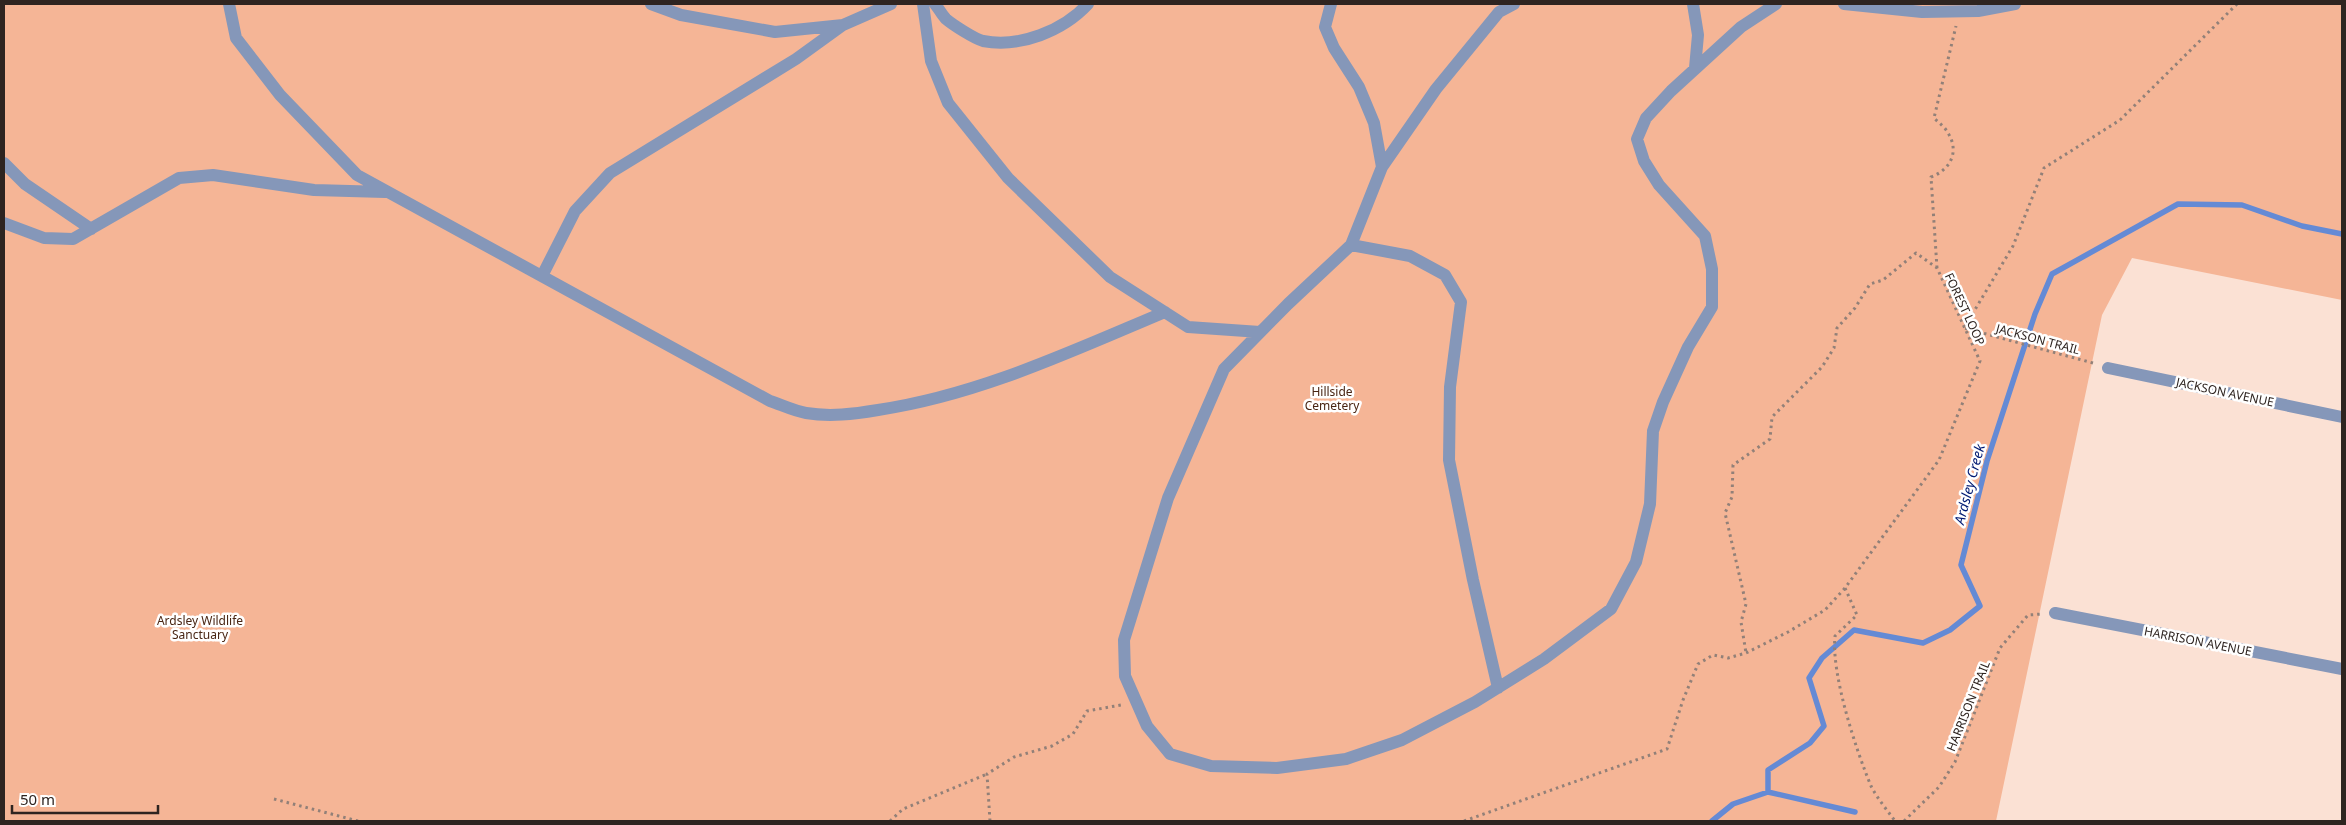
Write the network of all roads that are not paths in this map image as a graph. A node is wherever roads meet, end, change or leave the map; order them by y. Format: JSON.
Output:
{"nodes":[{"id":1,"x":229,"y":4,"type":"edge"},
{"id":2,"x":651,"y":4,"type":"edge"},
{"id":3,"x":891,"y":4,"type":"edge"},
{"id":4,"x":923,"y":4,"type":"edge"},
{"id":5,"x":935,"y":4,"type":"edge"},
{"id":6,"x":1088,"y":4,"type":"edge"},
{"id":7,"x":1331,"y":4,"type":"edge"},
{"id":8,"x":1514,"y":4,"type":"edge"},
{"id":9,"x":1693,"y":4,"type":"edge"},
{"id":10,"x":1776,"y":4,"type":"edge"},
{"id":11,"x":1844,"y":4,"type":"edge"},
{"id":12,"x":2015,"y":4,"type":"edge"},
{"id":13,"x":843,"y":26,"type":"junction"},
{"id":14,"x":1695,"y":68,"type":"junction"},
{"id":15,"x":4,"y":163,"type":"edge"},
{"id":16,"x":1382,"y":167,"type":"junction"},
{"id":17,"x":388,"y":192,"type":"junction"},
{"id":18,"x":4,"y":223,"type":"edge"},
{"id":19,"x":91,"y":229,"type":"junction"},
{"id":20,"x":1351,"y":245,"type":"junction"},
{"id":21,"x":542,"y":276,"type":"junction"},
{"id":22,"x":1165,"y":312,"type":"junction"},
{"id":23,"x":1260,"y":332,"type":"junction"},
{"id":24,"x":2108,"y":368,"type":"road end"},
{"id":25,"x":2342,"y":417,"type":"edge"},
{"id":26,"x":2055,"y":613,"type":"road end"},
{"id":27,"x":2342,"y":669,"type":"edge"},
{"id":28,"x":1498,"y":688,"type":"junction"}],
"edges":[{"from":1,"to":17,"type":"street"},
{"from":2,"to":13,"type":"street"},
{"from":3,"to":13,"type":"street"},
{"from":4,"to":22,"type":"street"},
{"from":5,"to":6,"type":"street"},
{"from":7,"to":16,"type":"street"},
{"from":8,"to":16,"type":"street"},
{"from":9,"to":14,"type":"street"},
{"from":10,"to":14,"type":"street"},
{"from":11,"to":12,"type":"street"},
{"from":13,"to":21,"type":"street"},
{"from":14,"to":28,"type":"street"},
{"from":15,"to":19,"type":"street"},
{"from":16,"to":20,"type":"street"},
{"from":17,"to":19,"type":"street"},
{"from":17,"to":21,"type":"street"},
{"from":18,"to":19,"type":"street"},
{"from":20,"to":23,"type":"street"},
{"from":20,"to":28,"type":"street"},
{"from":21,"to":22,"type":"street"},
{"from":22,"to":23,"type":"street"},
{"from":23,"to":28,"type":"street"},
{"from":24,"to":25,"type":"street","name":"JACKSON AVENUE"},
{"from":26,"to":27,"type":"street","name":"HARRISON AVENUE"}]}
